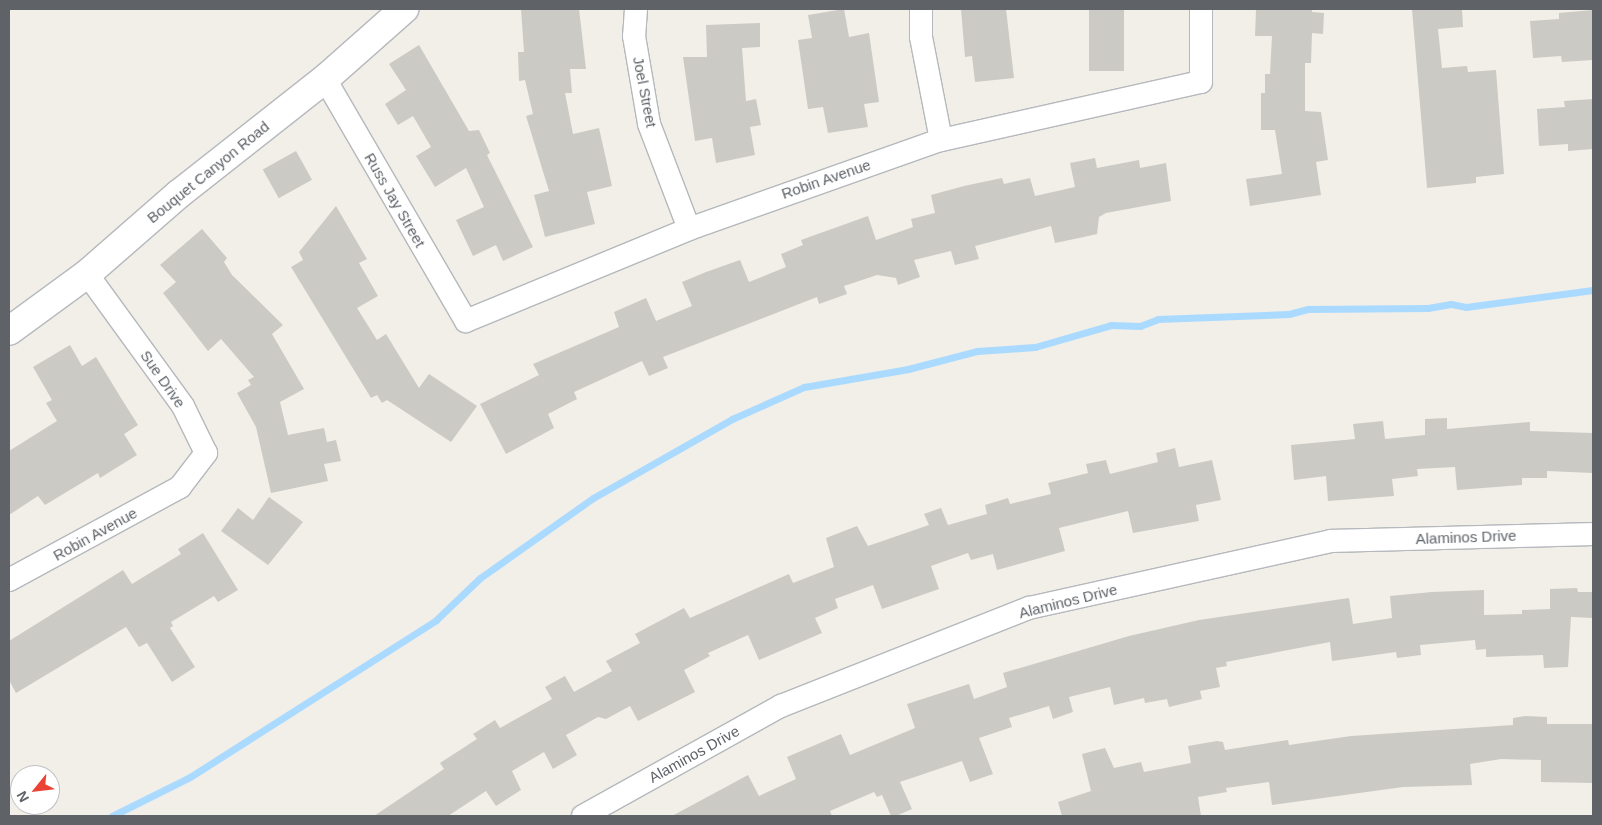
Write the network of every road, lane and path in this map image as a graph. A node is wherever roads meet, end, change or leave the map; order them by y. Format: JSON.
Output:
{"nodes":[{"id":1,"x":404,"y":9,"type":"edge"},
{"id":2,"x":636,"y":9,"type":"edge"},
{"id":3,"x":921,"y":9,"type":"edge"},
{"id":4,"x":1201,"y":9,"type":"edge"},
{"id":5,"x":325,"y":79,"type":"junction"},
{"id":6,"x":942,"y":140,"type":"junction"},
{"id":7,"x":689,"y":229,"type":"junction"},
{"id":8,"x":86,"y":274,"type":"junction"},
{"id":9,"x":466,"y":321,"type":"joint"},
{"id":10,"x":9,"y":331,"type":"edge"},
{"id":11,"x":180,"y":487,"type":"joint"},
{"id":12,"x":1593,"y":534,"type":"edge"},
{"id":13,"x":9,"y":580,"type":"edge"},
{"id":14,"x":590,"y":815,"type":"edge"}],
"edges":[{"from":1,"to":5,"type":"main road","name":"Bouquet Canyon Road"},
{"from":2,"to":7,"type":"street","name":"Joel Street"},
{"from":3,"to":6,"type":"street"},
{"from":4,"to":6,"type":"street","name":"Robin Avenue"},
{"from":5,"to":8,"type":"main road","name":"Bouquet Canyon Road"},
{"from":5,"to":9,"type":"street","name":"Russ Jay Street"},
{"from":6,"to":7,"type":"street","name":"Robin Avenue"},
{"from":7,"to":9,"type":"street","name":"Robin Avenue"},
{"from":8,"to":10,"type":"main road","name":"Bouquet Canyon Road"},
{"from":8,"to":11,"type":"street","name":"Sue Drive"},
{"from":11,"to":13,"type":"street","name":"Robin Avenue"},
{"from":12,"to":14,"type":"street","name":"Alaminos Drive"}]}
